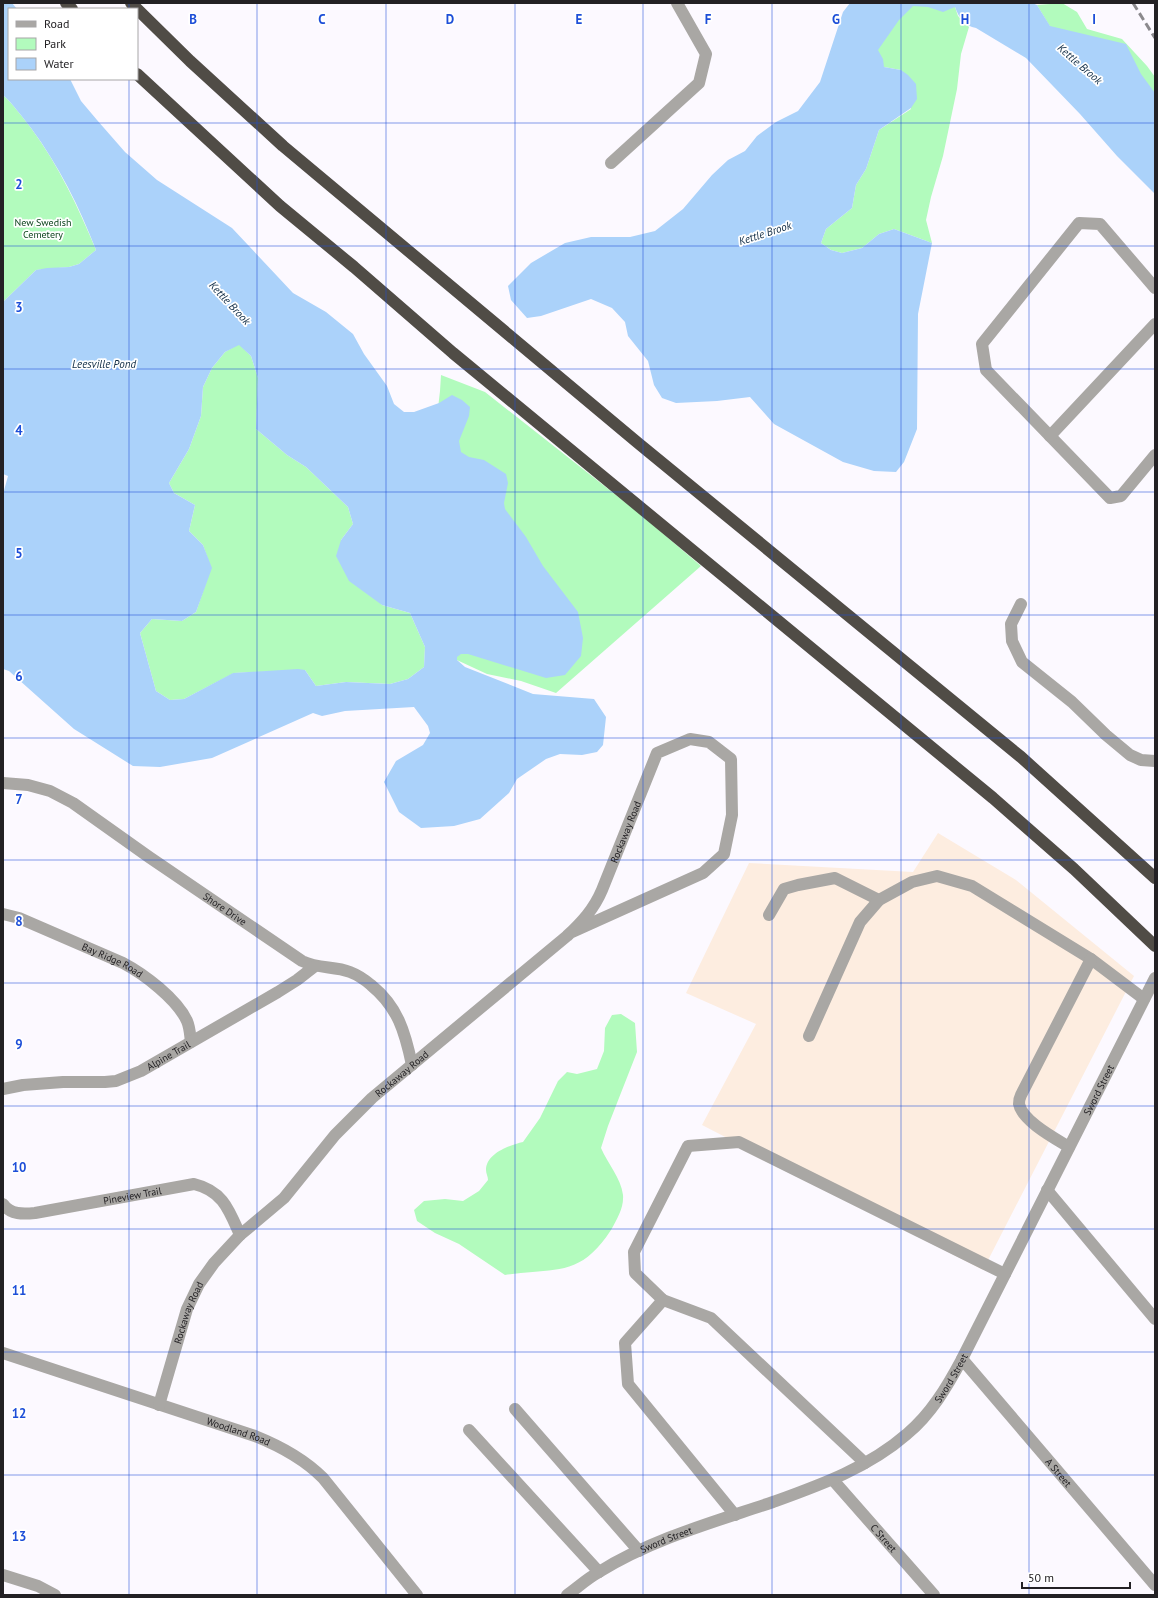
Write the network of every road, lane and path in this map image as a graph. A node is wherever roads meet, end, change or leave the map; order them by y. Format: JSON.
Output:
{"nodes":[{"id":1,"x":678,"y":3,"type":"edge"},
{"id":2,"x":138,"y":10,"type":"edge"},
{"id":3,"x":138,"y":75,"type":"edge"},
{"id":4,"x":611,"y":164,"type":"dead end"},
{"id":5,"x":1155,"y":288,"type":"edge"},
{"id":6,"x":1155,"y":324,"type":"edge"},
{"id":7,"x":1050,"y":436,"type":"junction"},
{"id":8,"x":1155,"y":455,"type":"edge"},
{"id":9,"x":1021,"y":604,"type":"dead end"},
{"id":10,"x":1155,"y":761,"type":"edge"},
{"id":11,"x":3,"y":783,"type":"edge"},
{"id":12,"x":1155,"y":878,"type":"edge"},
{"id":13,"x":879,"y":900,"type":"junction"},
{"id":14,"x":3,"y":914,"type":"edge"},
{"id":15,"x":769,"y":915,"type":"dead end"},
{"id":16,"x":572,"y":932,"type":"junction"},
{"id":17,"x":1155,"y":946,"type":"edge"},
{"id":18,"x":1091,"y":959,"type":"junction"},
{"id":19,"x":314,"y":966,"type":"junction"},
{"id":20,"x":1155,"y":978,"type":"edge"},
{"id":21,"x":1144,"y":999,"type":"junction"},
{"id":22,"x":809,"y":1036,"type":"dead end"},
{"id":23,"x":191,"y":1042,"type":"junction"},
{"id":24,"x":412,"y":1065,"type":"junction"},
{"id":25,"x":3,"y":1089,"type":"edge"},
{"id":26,"x":1069,"y":1147,"type":"junction"},
{"id":27,"x":1047,"y":1190,"type":"junction"},
{"id":28,"x":3,"y":1204,"type":"edge"},
{"id":29,"x":240,"y":1235,"type":"junction"},
{"id":30,"x":1005,"y":1274,"type":"junction"},
{"id":31,"x":662,"y":1300,"type":"junction"},
{"id":32,"x":1155,"y":1319,"type":"edge"},
{"id":33,"x":3,"y":1353,"type":"edge"},
{"id":34,"x":962,"y":1359,"type":"junction"},
{"id":35,"x":159,"y":1405,"type":"junction"},
{"id":36,"x":515,"y":1409,"type":"dead end"},
{"id":37,"x":470,"y":1430,"type":"dead end"},
{"id":38,"x":865,"y":1463,"type":"junction"},
{"id":39,"x":833,"y":1480,"type":"junction"},
{"id":40,"x":735,"y":1515,"type":"junction"},
{"id":41,"x":638,"y":1551,"type":"junction"},
{"id":42,"x":599,"y":1572,"type":"junction"},
{"id":43,"x":3,"y":1575,"type":"edge"},
{"id":44,"x":1155,"y":1585,"type":"edge"},
{"id":45,"x":55,"y":1595,"type":"edge"},
{"id":46,"x":417,"y":1595,"type":"edge"},
{"id":47,"x":567,"y":1595,"type":"edge"},
{"id":48,"x":934,"y":1595,"type":"edge"}],
"edges":[{"from":1,"to":4,"type":"street"},
{"from":2,"to":12,"type":"highway"},
{"from":3,"to":17,"type":"highway"},
{"from":5,"to":7,"type":"street"},
{"from":6,"to":7,"type":"street"},
{"from":7,"to":8,"type":"street"},
{"from":9,"to":10,"type":"street"},
{"from":11,"to":19,"type":"street","name":"Shore Drive"},
{"from":13,"to":15,"type":"street"},
{"from":13,"to":18,"type":"street"},
{"from":13,"to":22,"type":"street"},
{"from":14,"to":23,"type":"street","name":"Bay Ridge Road"},
{"from":16,"to":16,"type":"street","name":"Rockaway Road"},
{"from":16,"to":24,"type":"street","name":"Rockaway Road"},
{"from":18,"to":21,"type":"street"},
{"from":18,"to":26,"type":"street"},
{"from":19,"to":23,"type":"street","name":"Alpine Trail"},
{"from":19,"to":24,"type":"street","name":"Shore Drive"},
{"from":20,"to":21,"type":"street","name":"Sword Street"},
{"from":21,"to":26,"type":"street","name":"Sword Street"},
{"from":23,"to":25,"type":"street","name":"Alpine Trail"},
{"from":24,"to":29,"type":"street","name":"Rockaway Road"},
{"from":26,"to":27,"type":"street","name":"Sword Street"},
{"from":27,"to":30,"type":"street","name":"Sword Street"},
{"from":27,"to":32,"type":"street"},
{"from":28,"to":29,"type":"street","name":"Pineview Trail"},
{"from":29,"to":35,"type":"street","name":"Rockaway Road"},
{"from":30,"to":31,"type":"street"},
{"from":30,"to":34,"type":"street","name":"Sword Street"},
{"from":31,"to":38,"type":"street"},
{"from":31,"to":40,"type":"street"},
{"from":33,"to":35,"type":"street","name":"Woodland Road"},
{"from":34,"to":38,"type":"street","name":"Sword Street"},
{"from":34,"to":44,"type":"street","name":"A Street"},
{"from":35,"to":46,"type":"street","name":"Woodland Road"},
{"from":36,"to":41,"type":"street"},
{"from":37,"to":42,"type":"street"},
{"from":38,"to":39,"type":"street","name":"Sword Street"},
{"from":39,"to":40,"type":"street","name":"Sword Street"},
{"from":39,"to":48,"type":"street","name":"C Street"},
{"from":40,"to":41,"type":"street","name":"Sword Street"},
{"from":41,"to":42,"type":"street","name":"Sword Street"},
{"from":42,"to":47,"type":"street","name":"Sword Street"},
{"from":43,"to":45,"type":"street"}]}
